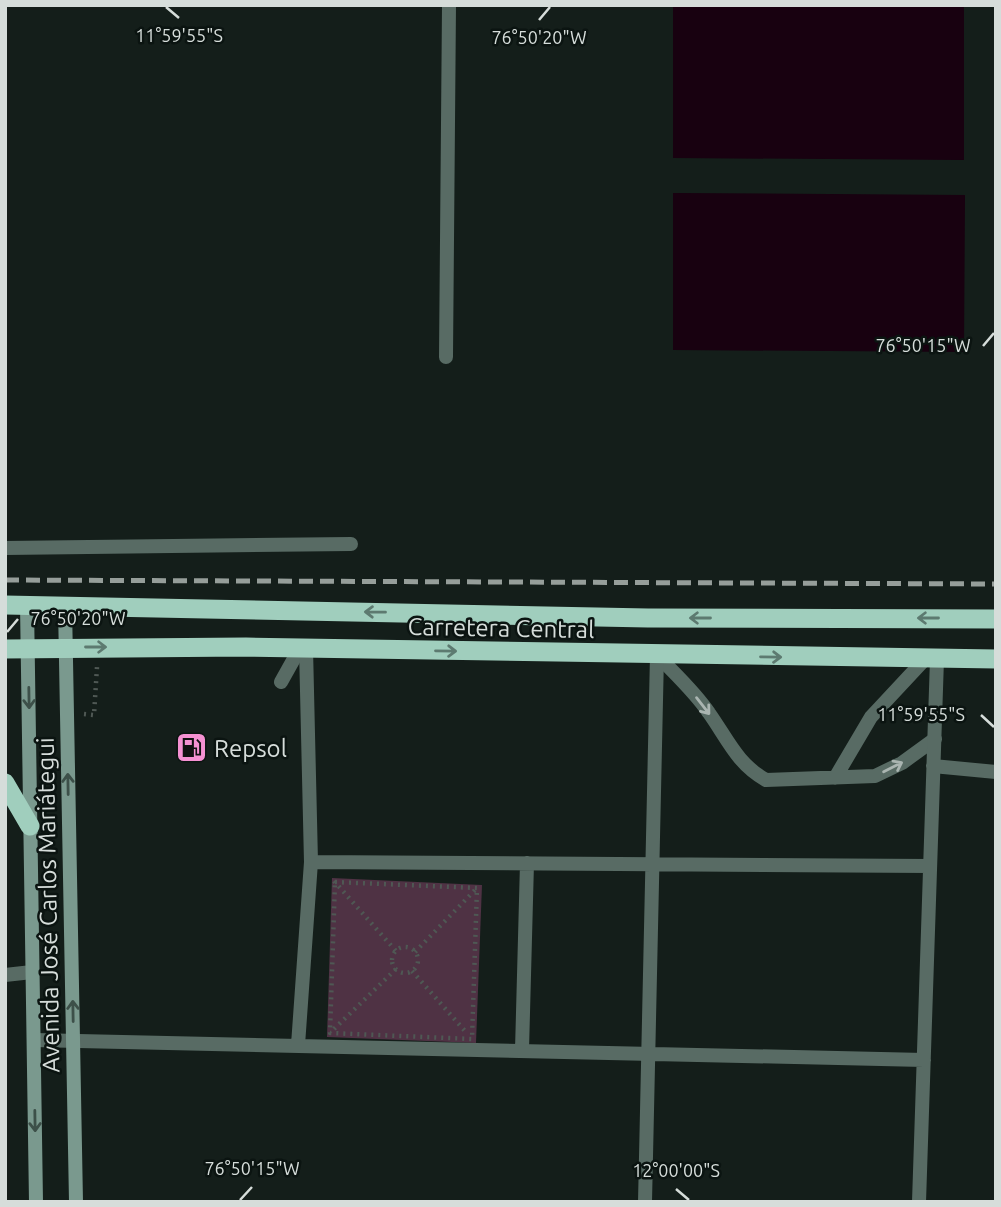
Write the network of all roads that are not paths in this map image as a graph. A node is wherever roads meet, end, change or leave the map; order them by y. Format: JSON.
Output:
{"nodes":[{"id":1,"x":449,"y":5,"type":"edge"},
{"id":2,"x":446,"y":357,"type":"dead end"},
{"id":3,"x":351,"y":544,"type":"dead end"},
{"id":4,"x":5,"y":548,"type":"edge"},
{"id":5,"x":5,"y":605,"type":"edge"},
{"id":6,"x":27,"y":605,"type":"junction"},
{"id":7,"x":65,"y":606,"type":"junction"},
{"id":8,"x":996,"y":619,"type":"edge"},
{"id":9,"x":66,"y":646,"type":"junction"},
{"id":10,"x":303,"y":648,"type":"junction"},
{"id":11,"x":5,"y":649,"type":"edge"},
{"id":12,"x":28,"y":649,"type":"junction"},
{"id":13,"x":657,"y":656,"type":"junction"},
{"id":14,"x":932,"y":658,"type":"junction"},
{"id":15,"x":996,"y":659,"type":"edge"},
{"id":16,"x":281,"y":682,"type":"dead end"},
{"id":17,"x":935,"y":739,"type":"junction"},
{"id":18,"x":933,"y":766,"type":"junction"},
{"id":19,"x":996,"y":772,"type":"edge"},
{"id":20,"x":835,"y":778,"type":"junction"},
{"id":21,"x":5,"y":783,"type":"edge"},
{"id":22,"x":30,"y":826,"type":"junction"},
{"id":23,"x":314,"y":862,"type":"junction"},
{"id":24,"x":527,"y":863,"type":"junction"},
{"id":25,"x":652,"y":864,"type":"junction"},
{"id":26,"x":930,"y":866,"type":"junction"},
{"id":27,"x":32,"y":972,"type":"junction"},
{"id":28,"x":5,"y":975,"type":"edge"},
{"id":29,"x":74,"y":1039,"type":"junction"},
{"id":30,"x":34,"y":1040,"type":"junction"},
{"id":31,"x":302,"y":1045,"type":"junction"},
{"id":32,"x":522,"y":1050,"type":"junction"},
{"id":33,"x":648,"y":1054,"type":"junction"},
{"id":34,"x":923,"y":1060,"type":"junction"},
{"id":35,"x":36,"y":1202,"type":"edge"},
{"id":36,"x":76,"y":1202,"type":"edge"},
{"id":37,"x":645,"y":1202,"type":"edge"},
{"id":38,"x":919,"y":1202,"type":"edge"}],
"edges":[{"from":1,"to":2,"type":"street"},
{"from":3,"to":4,"type":"street"},
{"from":5,"to":6,"type":"highway","name":"Carretera Central"},
{"from":6,"to":7,"type":"highway","name":"Carretera Central"},
{"from":6,"to":12,"type":"main road","name":"Avenida José Carlos Mariátegui"},
{"from":8,"to":7,"type":"highway","name":"Carretera Central","one_way":true},
{"from":7,"to":9,"type":"main road","name":"Avenida José Carlos Mariátegui"},
{"from":9,"to":10,"type":"highway","name":"Carretera Central","one_way":true},
{"from":9,"to":12,"type":"highway","name":"Carretera Central"},
{"from":29,"to":9,"type":"main road","name":"Avenida José Carlos Mariátegui","one_way":true},
{"from":10,"to":13,"type":"highway","name":"Carretera Central","one_way":true},
{"from":10,"to":16,"type":"street"},
{"from":10,"to":23,"type":"street"},
{"from":11,"to":12,"type":"highway","name":"Carretera Central"},
{"from":12,"to":22,"type":"main road","name":"Avenida José Carlos Mariátegui","one_way":true},
{"from":13,"to":14,"type":"highway","name":"Carretera Central","one_way":true},
{"from":13,"to":20,"type":"street","one_way":true},
{"from":13,"to":25,"type":"street"},
{"from":14,"to":15,"type":"highway","name":"Carretera Central"},
{"from":14,"to":17,"type":"street"},
{"from":14,"to":20,"type":"street"},
{"from":17,"to":18,"type":"street"},
{"from":20,"to":17,"type":"street","one_way":true},
{"from":18,"to":19,"type":"street"},
{"from":18,"to":26,"type":"street"},
{"from":21,"to":22,"type":"highway"},
{"from":22,"to":27,"type":"main road","name":"Avenida José Carlos Mariátegui"},
{"from":23,"to":24,"type":"street"},
{"from":23,"to":31,"type":"street"},
{"from":24,"to":25,"type":"street"},
{"from":24,"to":32,"type":"street"},
{"from":25,"to":26,"type":"street"},
{"from":25,"to":33,"type":"street"},
{"from":26,"to":34,"type":"street"},
{"from":27,"to":28,"type":"street"},
{"from":27,"to":30,"type":"main road","name":"Avenida José Carlos Mariátegui"},
{"from":29,"to":30,"type":"street"},
{"from":29,"to":31,"type":"street"},
{"from":29,"to":36,"type":"main road","name":"Avenida José Carlos Mariátegui"},
{"from":30,"to":35,"type":"main road","name":"Avenida José Carlos Mariátegui","one_way":true},
{"from":31,"to":32,"type":"street"},
{"from":32,"to":33,"type":"street"},
{"from":33,"to":34,"type":"street"},
{"from":33,"to":37,"type":"street"},
{"from":34,"to":38,"type":"street"}]}
